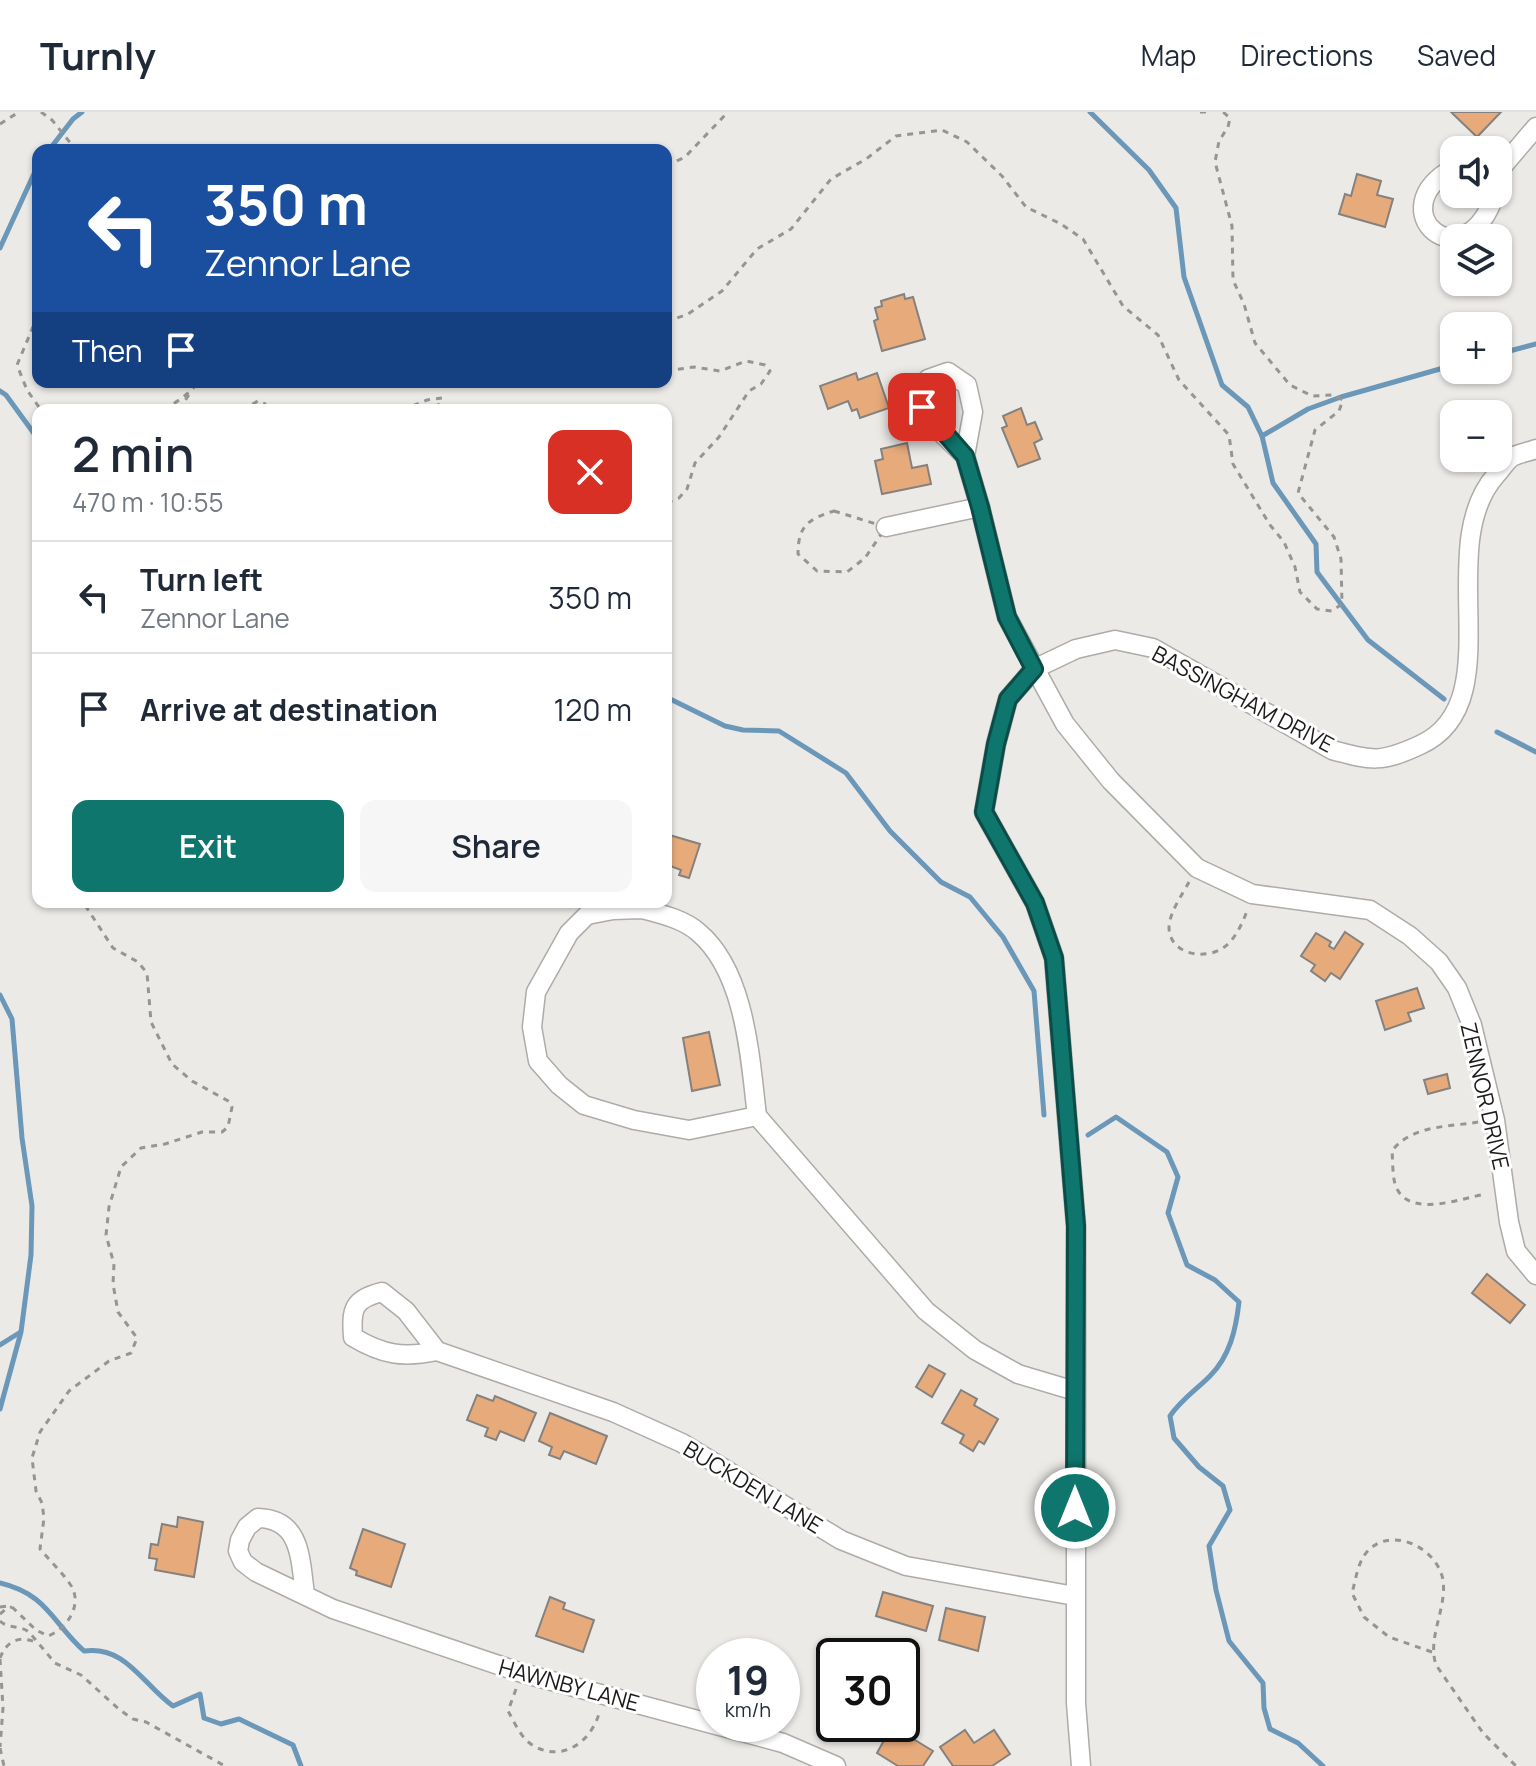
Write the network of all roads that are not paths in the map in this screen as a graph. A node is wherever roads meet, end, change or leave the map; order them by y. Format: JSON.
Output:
{"nodes":[{"id":1,"x":1536,"y":127,"type":"edge"},
{"id":2,"x":1512,"y":156,"type":"edge"},
{"id":3,"x":1440,"y":177,"type":"edge"},
{"id":4,"x":1489,"y":208,"type":"edge"},
{"id":5,"x":1536,"y":449,"type":"edge"},
{"id":6,"x":965,"y":456,"type":"dead end"},
{"id":7,"x":980,"y":507,"type":"junction"},
{"id":8,"x":886,"y":527,"type":"road end"},
{"id":9,"x":1034,"y":669,"type":"junction"},
{"id":10,"x":757,"y":1116,"type":"junction"},
{"id":11,"x":1536,"y":1275,"type":"edge"},
{"id":12,"x":437,"y":1351,"type":"junction"},
{"id":13,"x":1075,"y":1391,"type":"junction"},
{"id":14,"x":305,"y":1594,"type":"dead end"},
{"id":15,"x":1075,"y":1596,"type":"junction"},
{"id":16,"x":836,"y":1766,"type":"edge"},
{"id":17,"x":1081,"y":1766,"type":"edge"}],
"edges":[{"from":1,"to":2,"type":"street"},
{"from":3,"to":4,"type":"street"},
{"from":5,"to":9,"type":"street","name":"BASSINGHAM DRIVE"},
{"from":6,"to":7,"type":"street","name":"ZENNOR DRIVE"},
{"from":7,"to":8,"type":"street"},
{"from":7,"to":9,"type":"street","name":"ZENNOR DRIVE"},
{"from":9,"to":11,"type":"street","name":"ZENNOR DRIVE"},
{"from":9,"to":13,"type":"street","name":"BASSINGHAM DRIVE"},
{"from":10,"to":10,"type":"street"},
{"from":10,"to":13,"type":"street"},
{"from":12,"to":12,"type":"street","name":"BUCKDEN LANE"},
{"from":12,"to":15,"type":"street","name":"BUCKDEN LANE"},
{"from":13,"to":15,"type":"street","name":"BASSINGHAM DRIVE"},
{"from":14,"to":16,"type":"street","name":"HAWNBY LANE"},
{"from":15,"to":17,"type":"street","name":"BASSINGHAM DRIVE"}]}
